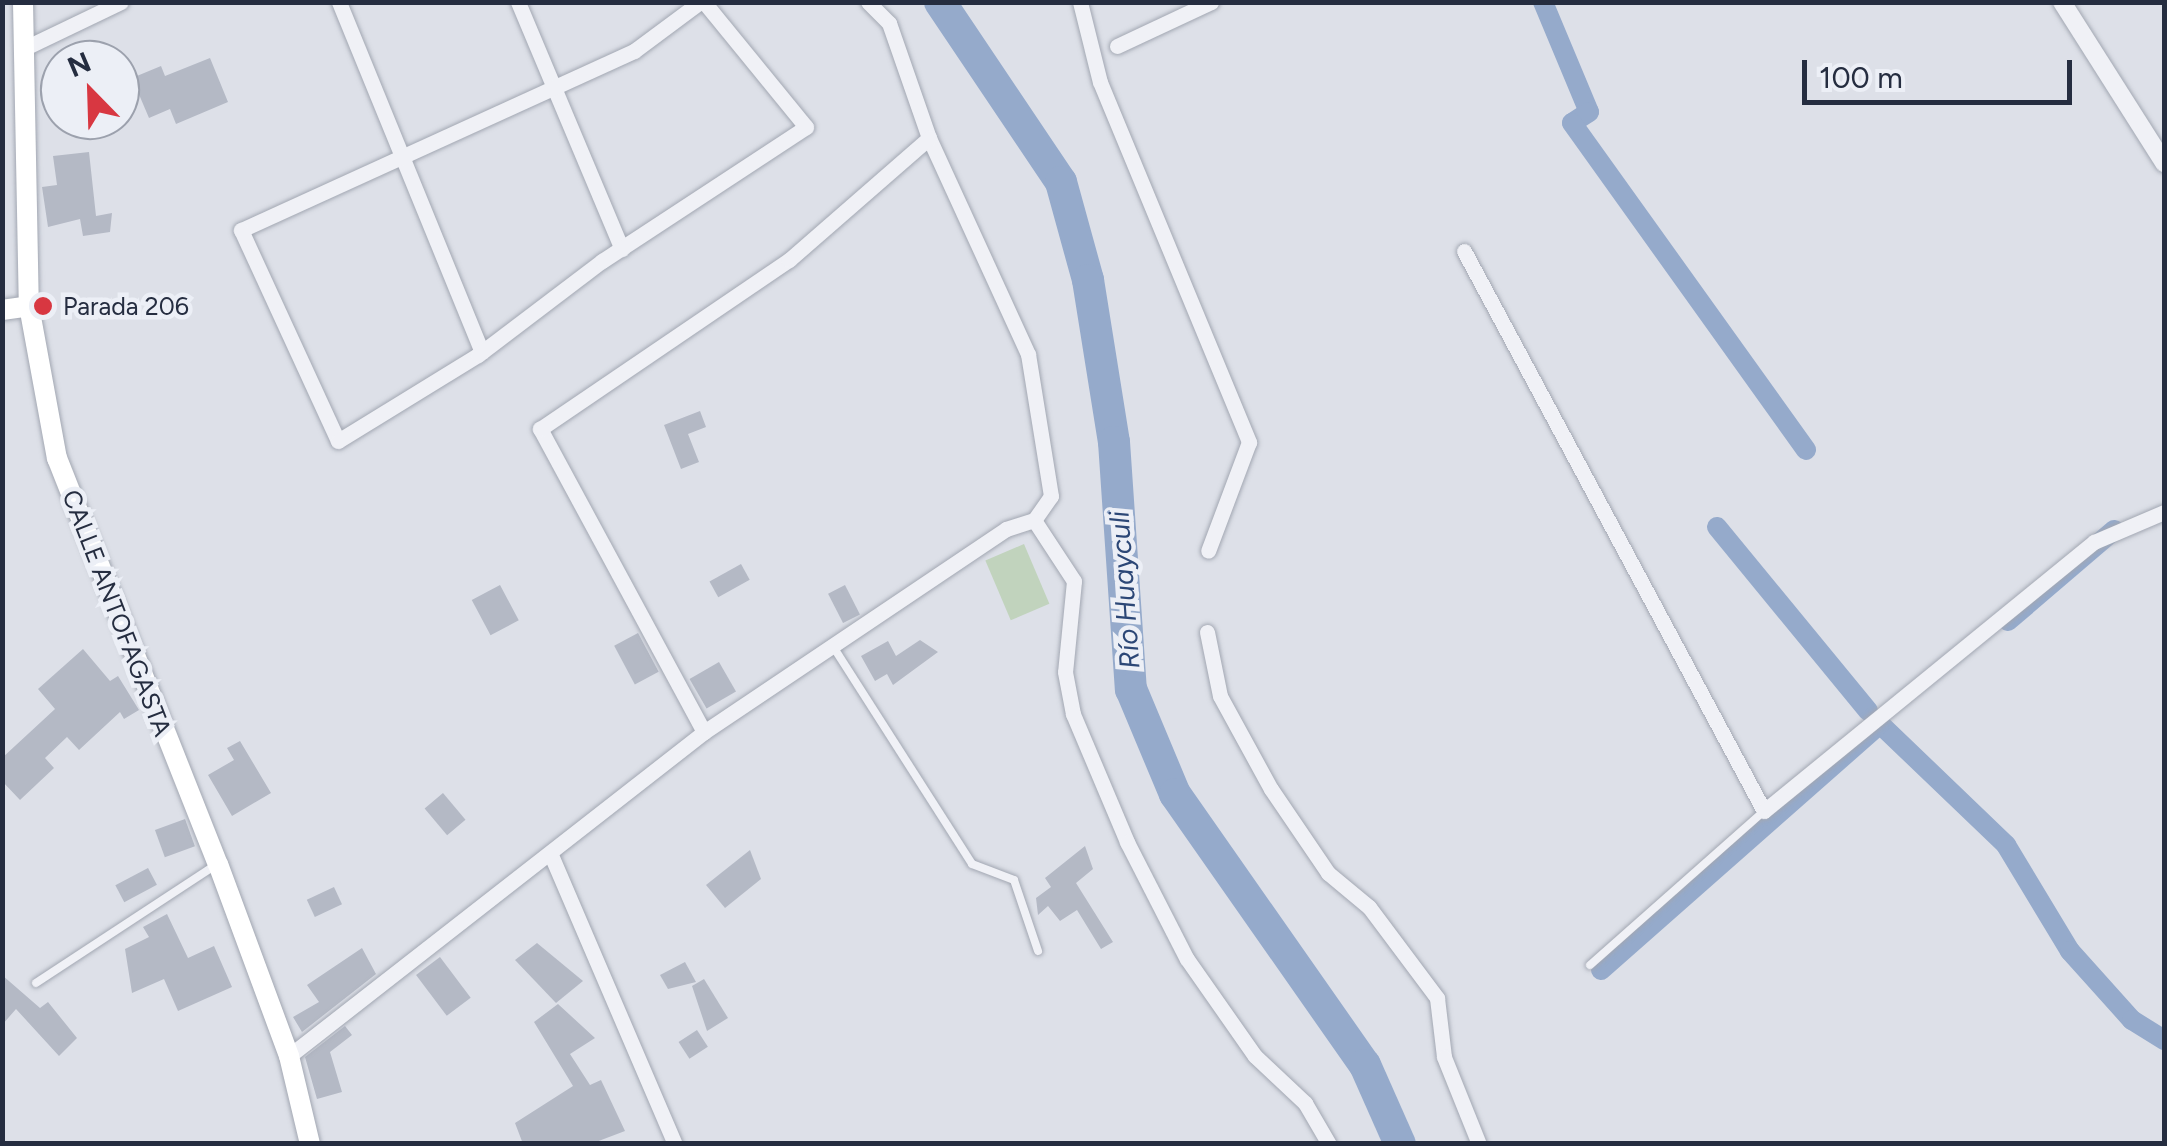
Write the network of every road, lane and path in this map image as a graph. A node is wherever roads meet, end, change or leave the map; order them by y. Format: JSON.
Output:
{"nodes":[{"id":1,"x":24,"y":2,"type":"edge"},
{"id":2,"x":121,"y":2,"type":"edge"},
{"id":3,"x":339,"y":2,"type":"edge"},
{"id":4,"x":518,"y":2,"type":"edge"},
{"id":5,"x":702,"y":2,"type":"edge"},
{"id":6,"x":868,"y":2,"type":"edge"},
{"id":7,"x":1080,"y":2,"type":"edge"},
{"id":8,"x":1211,"y":2,"type":"edge"},
{"id":9,"x":2062,"y":2,"type":"edge"},
{"id":10,"x":1117,"y":46,"type":"dead end"},
{"id":11,"x":27,"y":47,"type":"junction"},
{"id":12,"x":554,"y":88,"type":"junction"},
{"id":13,"x":929,"y":138,"type":"junction"},
{"id":14,"x":403,"y":157,"type":"junction"},
{"id":15,"x":2164,"y":163,"type":"edge"},
{"id":16,"x":622,"y":249,"type":"junction"},
{"id":17,"x":1464,"y":251,"type":"dead end"},
{"id":18,"x":30,"y":306,"type":"junction"},
{"id":19,"x":2,"y":310,"type":"edge"},
{"id":20,"x":482,"y":352,"type":"junction"},
{"id":21,"x":2164,"y":512,"type":"edge"},
{"id":22,"x":1034,"y":520,"type":"junction"},
{"id":23,"x":1208,"y":551,"type":"dead end"},
{"id":24,"x":1206,"y":632,"type":"dead end"},
{"id":25,"x":834,"y":648,"type":"junction"},
{"id":26,"x":704,"y":732,"type":"junction"},
{"id":27,"x":1764,"y":810,"type":"junction"},
{"id":28,"x":550,"y":855,"type":"junction"},
{"id":29,"x":218,"y":864,"type":"junction"},
{"id":30,"x":1038,"y":951,"type":"dead end"},
{"id":31,"x":1590,"y":965,"type":"dead end"},
{"id":32,"x":36,"y":983,"type":"dead end"},
{"id":33,"x":289,"y":1056,"type":"junction"},
{"id":34,"x":310,"y":1144,"type":"edge"},
{"id":35,"x":675,"y":1144,"type":"edge"},
{"id":36,"x":1329,"y":1144,"type":"edge"},
{"id":37,"x":1479,"y":1144,"type":"edge"}],
"edges":[{"from":1,"to":11,"type":"main road","name":"CALLE ANTOFAGASTA"},
{"from":2,"to":11,"type":"street"},
{"from":3,"to":14,"type":"street"},
{"from":4,"to":12,"type":"street"},
{"from":5,"to":12,"type":"street"},
{"from":5,"to":16,"type":"street"},
{"from":6,"to":13,"type":"street"},
{"from":7,"to":23,"type":"street"},
{"from":8,"to":10,"type":"street"},
{"from":9,"to":15,"type":"street"},
{"from":11,"to":18,"type":"main road","name":"CALLE ANTOFAGASTA"},
{"from":12,"to":14,"type":"street"},
{"from":12,"to":16,"type":"street"},
{"from":13,"to":22,"type":"street"},
{"from":13,"to":26,"type":"street"},
{"from":14,"to":20,"type":"street"},
{"from":14,"to":20,"type":"street"},
{"from":16,"to":20,"type":"street"},
{"from":17,"to":27,"type":"street"},
{"from":18,"to":19,"type":"main road"},
{"from":18,"to":29,"type":"main road","name":"CALLE ANTOFAGASTA"},
{"from":21,"to":27,"type":"street"},
{"from":22,"to":25,"type":"street"},
{"from":22,"to":36,"type":"street"},
{"from":24,"to":37,"type":"street"},
{"from":25,"to":26,"type":"street"},
{"from":25,"to":30,"type":"lane"},
{"from":26,"to":28,"type":"street"},
{"from":27,"to":31,"type":"lane"},
{"from":28,"to":33,"type":"street"},
{"from":28,"to":35,"type":"street"},
{"from":29,"to":32,"type":"lane"},
{"from":29,"to":33,"type":"main road","name":"CALLE ANTOFAGASTA"},
{"from":33,"to":34,"type":"main road","name":"CALLE ANTOFAGASTA"}]}
